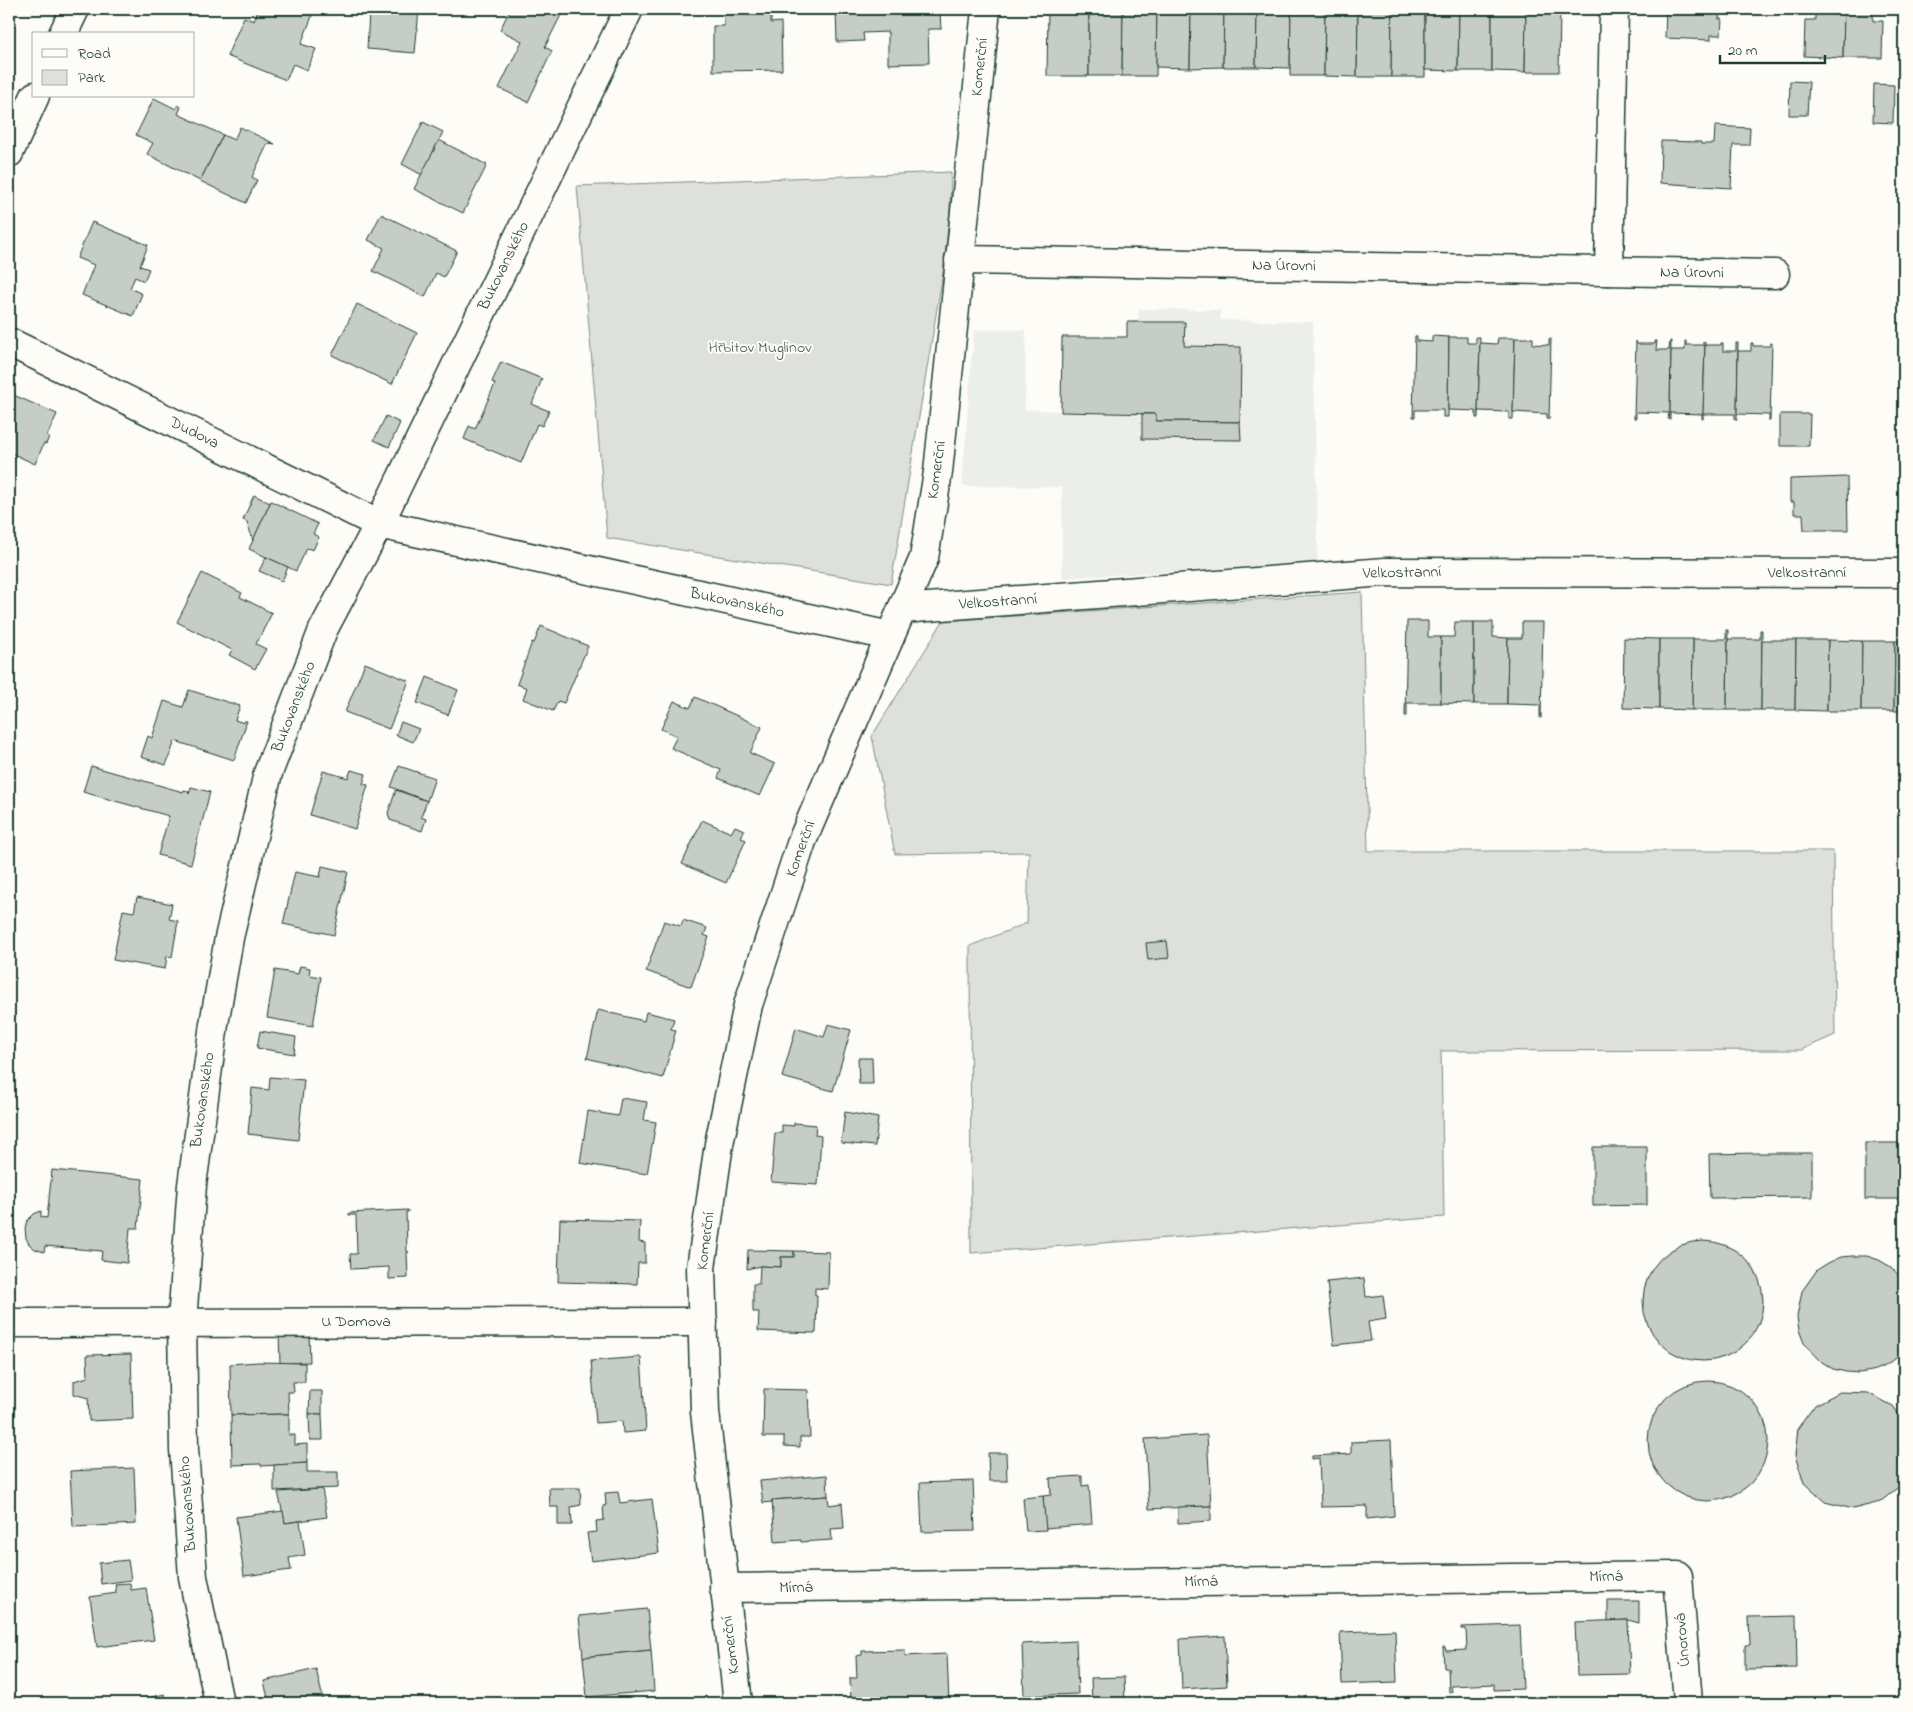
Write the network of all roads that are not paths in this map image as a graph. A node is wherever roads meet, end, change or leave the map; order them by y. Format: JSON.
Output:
{"nodes":[{"id":1,"x":75,"y":9,"type":"edge"},
{"id":2,"x":630,"y":9,"type":"edge"},
{"id":3,"x":986,"y":9,"type":"edge"},
{"id":4,"x":1614,"y":9,"type":"edge"},
{"id":5,"x":64,"y":32,"type":"edge"},
{"id":6,"x":34,"y":98,"type":"edge"},
{"id":7,"x":9,"y":153,"type":"edge"},
{"id":8,"x":959,"y":260,"type":"junction"},
{"id":9,"x":1609,"y":272,"type":"junction"},
{"id":10,"x":1775,"y":274,"type":"dead end"},
{"id":11,"x":9,"y":342,"type":"edge"},
{"id":12,"x":379,"y":524,"type":"junction"},
{"id":13,"x":1904,"y":573,"type":"edge"},
{"id":14,"x":902,"y":609,"type":"junction"},
{"id":15,"x":890,"y":636,"type":"junction"},
{"id":16,"x":182,"y":1322,"type":"junction"},
{"id":17,"x":703,"y":1322,"type":"junction"},
{"id":18,"x":9,"y":1323,"type":"edge"},
{"id":19,"x":1678,"y":1576,"type":"joint"},
{"id":20,"x":724,"y":1588,"type":"junction"},
{"id":21,"x":219,"y":1703,"type":"edge"},
{"id":22,"x":738,"y":1703,"type":"edge"},
{"id":23,"x":1688,"y":1703,"type":"edge"}],
"edges":[{"from":1,"to":5,"type":"street"},
{"from":2,"to":12,"type":"street","name":"Bukovanského"},
{"from":3,"to":8,"type":"street","name":"Komerční"},
{"from":4,"to":9,"type":"street"},
{"from":6,"to":7,"type":"street"},
{"from":8,"to":9,"type":"street","name":"Na Úrovni"},
{"from":8,"to":14,"type":"street","name":"Komerční"},
{"from":9,"to":10,"type":"street","name":"Na Úrovni"},
{"from":11,"to":12,"type":"street","name":"Dudova"},
{"from":12,"to":15,"type":"street","name":"Bukovanského"},
{"from":12,"to":16,"type":"street","name":"Bukovanského"},
{"from":13,"to":14,"type":"street","name":"Velkostranní"},
{"from":14,"to":15,"type":"street","name":"Komerční"},
{"from":15,"to":17,"type":"street","name":"Komerční"},
{"from":16,"to":17,"type":"street","name":"U Domova"},
{"from":16,"to":18,"type":"street","name":"U Domova"},
{"from":16,"to":21,"type":"street","name":"Bukovanského"},
{"from":17,"to":20,"type":"street","name":"Komerční"},
{"from":19,"to":20,"type":"street","name":"Mírná"},
{"from":19,"to":23,"type":"street","name":"Únorová"},
{"from":20,"to":22,"type":"street","name":"Komerční"}]}
